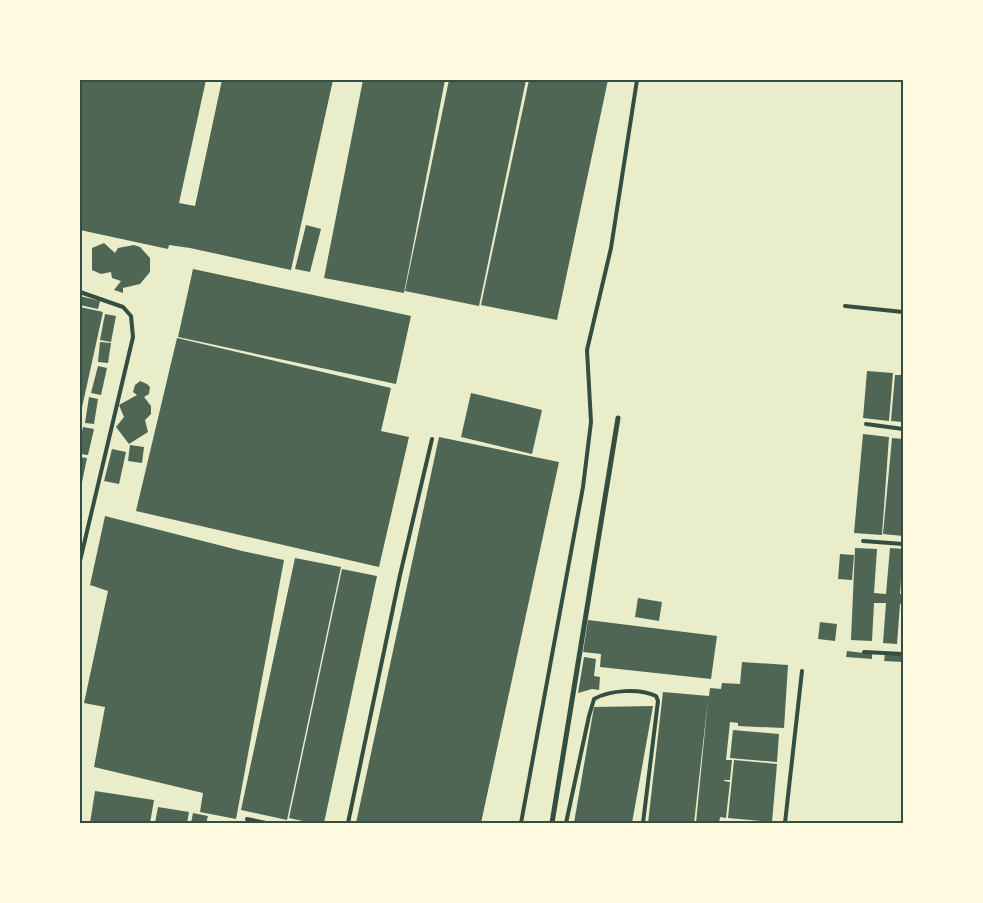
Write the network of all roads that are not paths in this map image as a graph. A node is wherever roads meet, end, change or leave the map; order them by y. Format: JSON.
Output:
{"nodes":[{"id":1,"x":637,"y":80,"type":"edge"},
{"id":2,"x":80,"y":292,"type":"edge"},
{"id":3,"x":845,"y":306,"type":"dead end"},
{"id":4,"x":903,"y":312,"type":"edge"},
{"id":5,"x":618,"y":418,"type":"dead end"},
{"id":6,"x":866,"y":424,"type":"dead end"},
{"id":7,"x":903,"y":429,"type":"edge"},
{"id":8,"x":432,"y":438,"type":"dead end"},
{"id":9,"x":863,"y":541,"type":"dead end"},
{"id":10,"x":903,"y":544,"type":"edge"},
{"id":11,"x":80,"y":561,"type":"edge"},
{"id":12,"x":864,"y":652,"type":"dead end"},
{"id":13,"x":903,"y":654,"type":"edge"},
{"id":14,"x":802,"y":671,"type":"dead end"},
{"id":15,"x":248,"y":819,"type":"dead end"},
{"id":16,"x":266,"y":823,"type":"edge"},
{"id":17,"x":348,"y":823,"type":"edge"},
{"id":18,"x":520,"y":823,"type":"edge"},
{"id":19,"x":552,"y":823,"type":"edge"},
{"id":20,"x":566,"y":823,"type":"edge"},
{"id":21,"x":643,"y":823,"type":"edge"},
{"id":22,"x":785,"y":823,"type":"edge"}],
"edges":[{"from":1,"to":18,"type":"lane"},
{"from":2,"to":11,"type":"lane"},
{"from":3,"to":4,"type":"lane"},
{"from":5,"to":19,"type":"street"},
{"from":6,"to":7,"type":"lane"},
{"from":8,"to":17,"type":"lane"},
{"from":9,"to":10,"type":"lane"},
{"from":12,"to":13,"type":"lane"},
{"from":14,"to":22,"type":"lane"},
{"from":15,"to":16,"type":"lane"},
{"from":20,"to":21,"type":"lane"}]}
